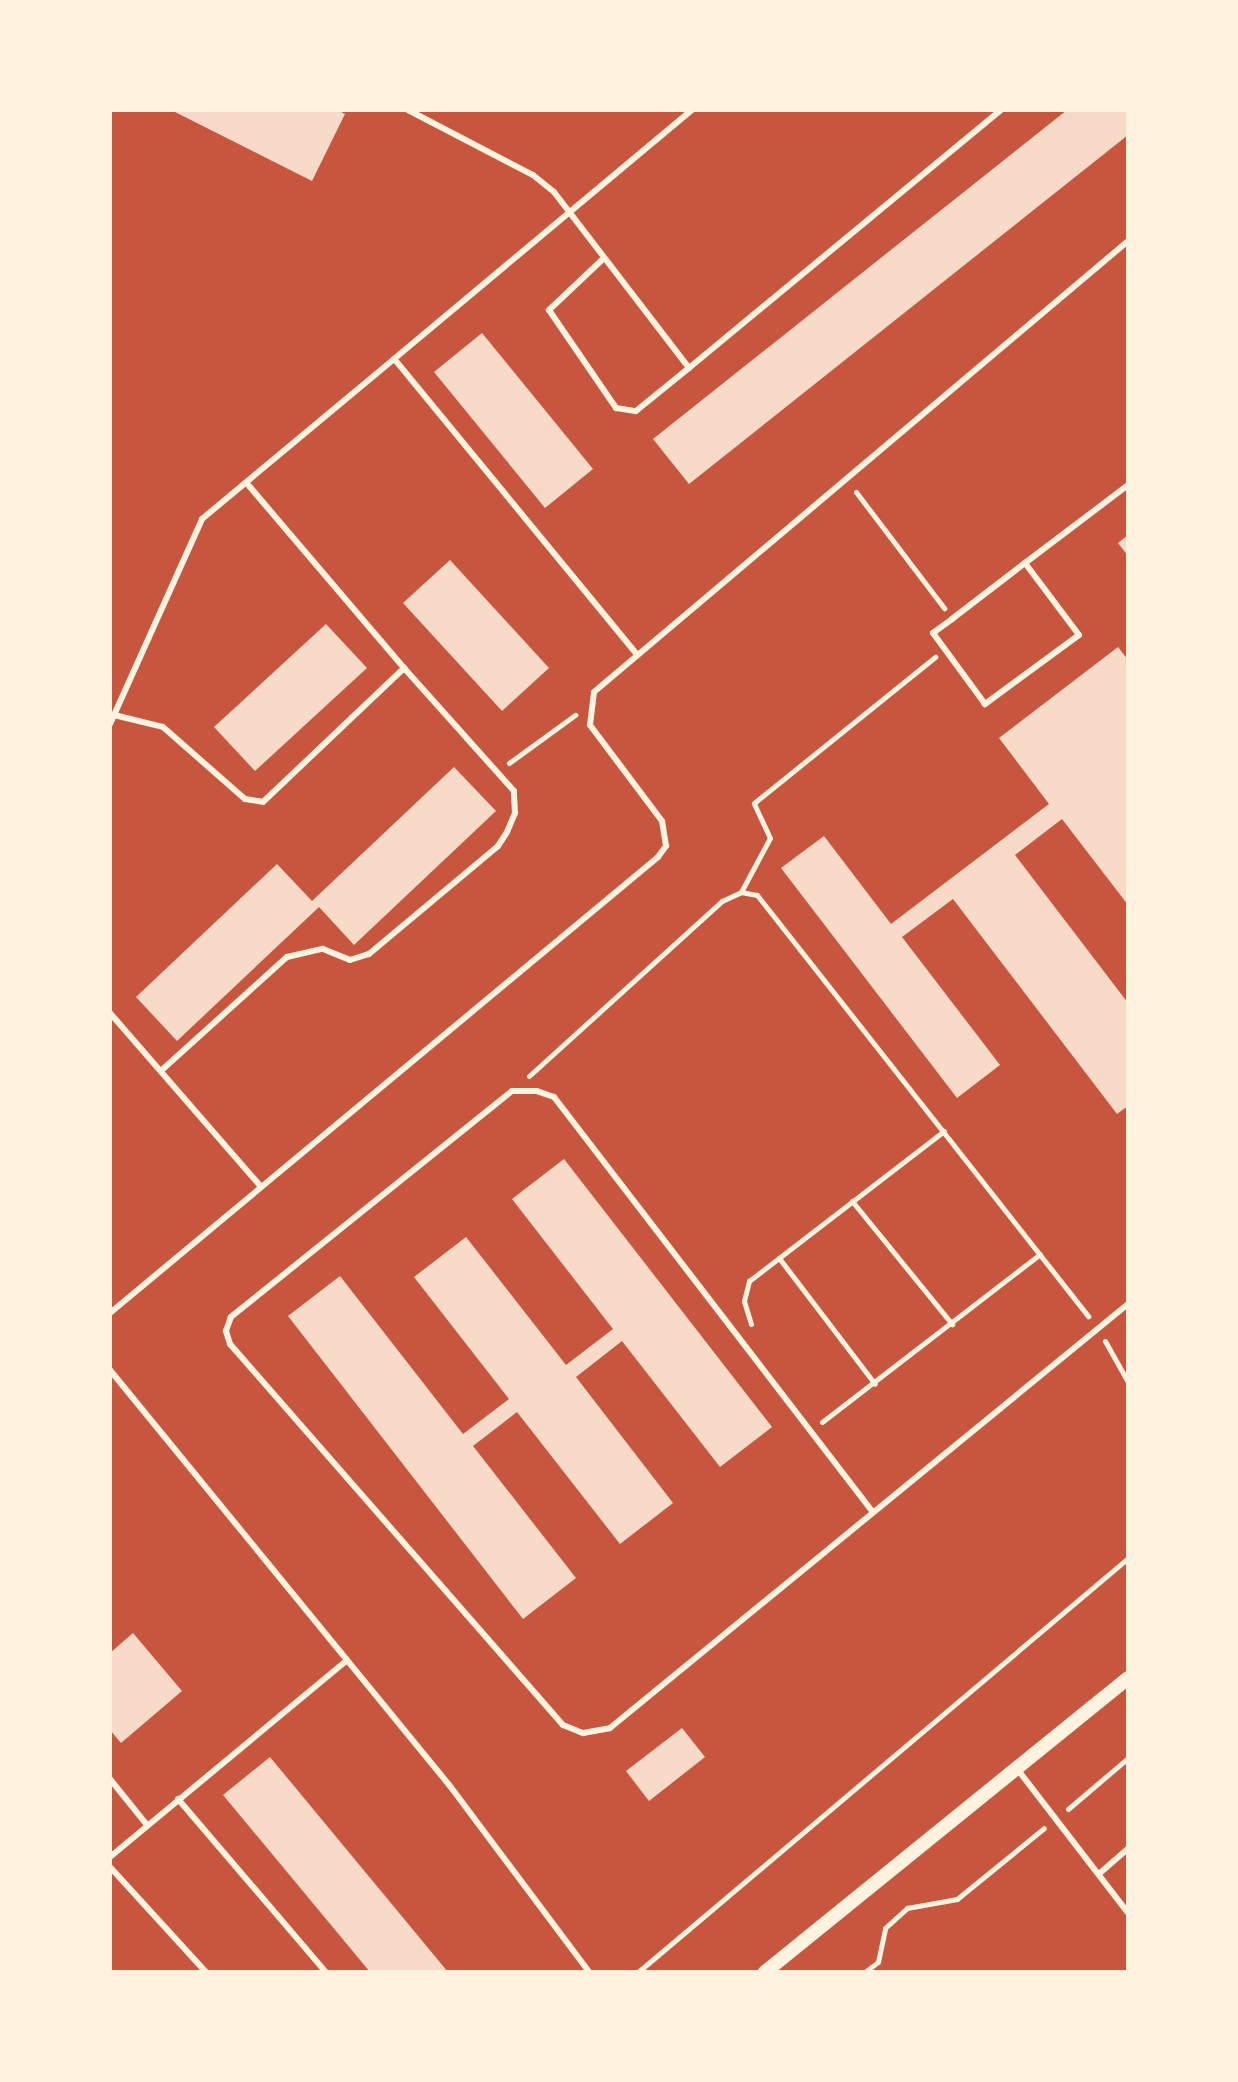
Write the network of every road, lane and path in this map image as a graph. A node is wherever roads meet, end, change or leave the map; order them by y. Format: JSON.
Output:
{"nodes":[{"id":1,"x":408,"y":110,"type":"edge"},
{"id":2,"x":692,"y":110,"type":"edge"},
{"id":3,"x":1001,"y":110,"type":"edge"},
{"id":4,"x":569,"y":213,"type":"junction"},
{"id":5,"x":1128,"y":241,"type":"edge"},
{"id":6,"x":604,"y":258,"type":"junction"},
{"id":7,"x":394,"y":359,"type":"junction"},
{"id":8,"x":689,"y":368,"type":"junction"},
{"id":9,"x":845,"y":477,"type":"junction"},
{"id":10,"x":248,"y":485,"type":"junction"},
{"id":11,"x":1128,"y":485,"type":"edge"},
{"id":12,"x":1025,"y":563,"type":"junction"},
{"id":13,"x":952,"y":619,"type":"junction"},
{"id":14,"x":945,"y":649,"type":"junction"},
{"id":15,"x":635,"y":652,"type":"junction"},
{"id":16,"x":404,"y":668,"type":"junction"},
{"id":17,"x":591,"y":701,"type":"junction"},
{"id":18,"x":114,"y":715,"type":"junction"},
{"id":19,"x":110,"y":724,"type":"edge"},
{"id":20,"x":499,"y":771,"type":"junction"},
{"id":21,"x":741,"y":892,"type":"junction"},
{"id":22,"x":110,"y":1013,"type":"edge"},
{"id":23,"x":163,"y":1069,"type":"junction"},
{"id":24,"x":512,"y":1091,"type":"junction"},
{"id":25,"x":944,"y":1131,"type":"junction"},
{"id":26,"x":261,"y":1187,"type":"junction"},
{"id":27,"x":852,"y":1201,"type":"junction"},
{"id":28,"x":1040,"y":1254,"type":"junction"},
{"id":29,"x":779,"y":1258,"type":"junction"},
{"id":30,"x":1128,"y":1304,"type":"edge"},
{"id":31,"x":110,"y":1313,"type":"edge"},
{"id":32,"x":952,"y":1324,"type":"junction"},
{"id":33,"x":1098,"y":1328,"type":"junction"},
{"id":34,"x":753,"y":1329,"type":"dead end"},
{"id":35,"x":110,"y":1370,"type":"edge"},
{"id":36,"x":1128,"y":1382,"type":"edge"},
{"id":37,"x":875,"y":1384,"type":"junction"},
{"id":38,"x":810,"y":1430,"type":"junction"},
{"id":39,"x":872,"y":1511,"type":"junction"},
{"id":40,"x":1128,"y":1558,"type":"edge"},
{"id":41,"x":347,"y":1660,"type":"junction"},
{"id":42,"x":1128,"y":1678,"type":"edge"},
{"id":43,"x":1128,"y":1758,"type":"edge"},
{"id":44,"x":1016,"y":1768,"type":"junction"},
{"id":45,"x":110,"y":1779,"type":"edge"},
{"id":46,"x":178,"y":1799,"type":"junction"},
{"id":47,"x":1056,"y":1818,"type":"junction"},
{"id":48,"x":147,"y":1825,"type":"junction"},
{"id":49,"x":1128,"y":1849,"type":"edge"},
{"id":50,"x":110,"y":1857,"type":"edge"},
{"id":51,"x":110,"y":1867,"type":"edge"},
{"id":52,"x":1100,"y":1873,"type":"junction"},
{"id":53,"x":1128,"y":1913,"type":"edge"},
{"id":54,"x":206,"y":1972,"type":"edge"},
{"id":55,"x":326,"y":1972,"type":"edge"},
{"id":56,"x":589,"y":1972,"type":"edge"},
{"id":57,"x":638,"y":1972,"type":"edge"},
{"id":58,"x":765,"y":1972,"type":"edge"},
{"id":59,"x":865,"y":1972,"type":"edge"}],
"edges":[{"from":1,"to":4,"type":"lane"},
{"from":2,"to":4,"type":"lane"},
{"from":3,"to":8,"type":"lane"},
{"from":4,"to":6,"type":"lane"},
{"from":4,"to":7,"type":"lane"},
{"from":5,"to":9,"type":"lane"},
{"from":6,"to":8,"type":"lane"},
{"from":6,"to":8,"type":"lane"},
{"from":7,"to":10,"type":"lane"},
{"from":7,"to":15,"type":"lane"},
{"from":9,"to":13,"type":"path"},
{"from":9,"to":15,"type":"lane"},
{"from":10,"to":16,"type":"lane"},
{"from":10,"to":18,"type":"lane"},
{"from":11,"to":12,"type":"lane"},
{"from":12,"to":13,"type":"lane"},
{"from":12,"to":14,"type":"lane"},
{"from":13,"to":14,"type":"lane"},
{"from":14,"to":21,"type":"path"},
{"from":15,"to":17,"type":"lane"},
{"from":16,"to":18,"type":"lane"},
{"from":16,"to":20,"type":"lane"},
{"from":17,"to":20,"type":"path"},
{"from":17,"to":26,"type":"lane"},
{"from":18,"to":19,"type":"lane"},
{"from":20,"to":23,"type":"lane"},
{"from":21,"to":24,"type":"path"},
{"from":21,"to":25,"type":"path"},
{"from":22,"to":23,"type":"lane"},
{"from":23,"to":26,"type":"lane"},
{"from":24,"to":38,"type":"lane"},
{"from":24,"to":39,"type":"lane"},
{"from":25,"to":27,"type":"path"},
{"from":25,"to":28,"type":"path"},
{"from":26,"to":31,"type":"lane"},
{"from":27,"to":29,"type":"path"},
{"from":27,"to":32,"type":"path"},
{"from":28,"to":32,"type":"path"},
{"from":28,"to":33,"type":"path"},
{"from":29,"to":34,"type":"path"},
{"from":29,"to":37,"type":"path"},
{"from":30,"to":33,"type":"lane"},
{"from":32,"to":37,"type":"path"},
{"from":33,"to":36,"type":"path"},
{"from":33,"to":39,"type":"lane"},
{"from":35,"to":41,"type":"lane"},
{"from":37,"to":38,"type":"path"},
{"from":38,"to":39,"type":"lane"},
{"from":40,"to":57,"type":"path"},
{"from":41,"to":46,"type":"lane"},
{"from":41,"to":56,"type":"lane"},
{"from":42,"to":44,"type":"street"},
{"from":43,"to":47,"type":"path"},
{"from":44,"to":47,"type":"lane"},
{"from":44,"to":58,"type":"street"},
{"from":45,"to":48,"type":"lane"},
{"from":46,"to":48,"type":"lane"},
{"from":46,"to":55,"type":"lane"},
{"from":47,"to":52,"type":"lane"},
{"from":47,"to":59,"type":"path"},
{"from":48,"to":50,"type":"lane"},
{"from":49,"to":52,"type":"lane"},
{"from":51,"to":54,"type":"lane"},
{"from":52,"to":53,"type":"lane"}]}
